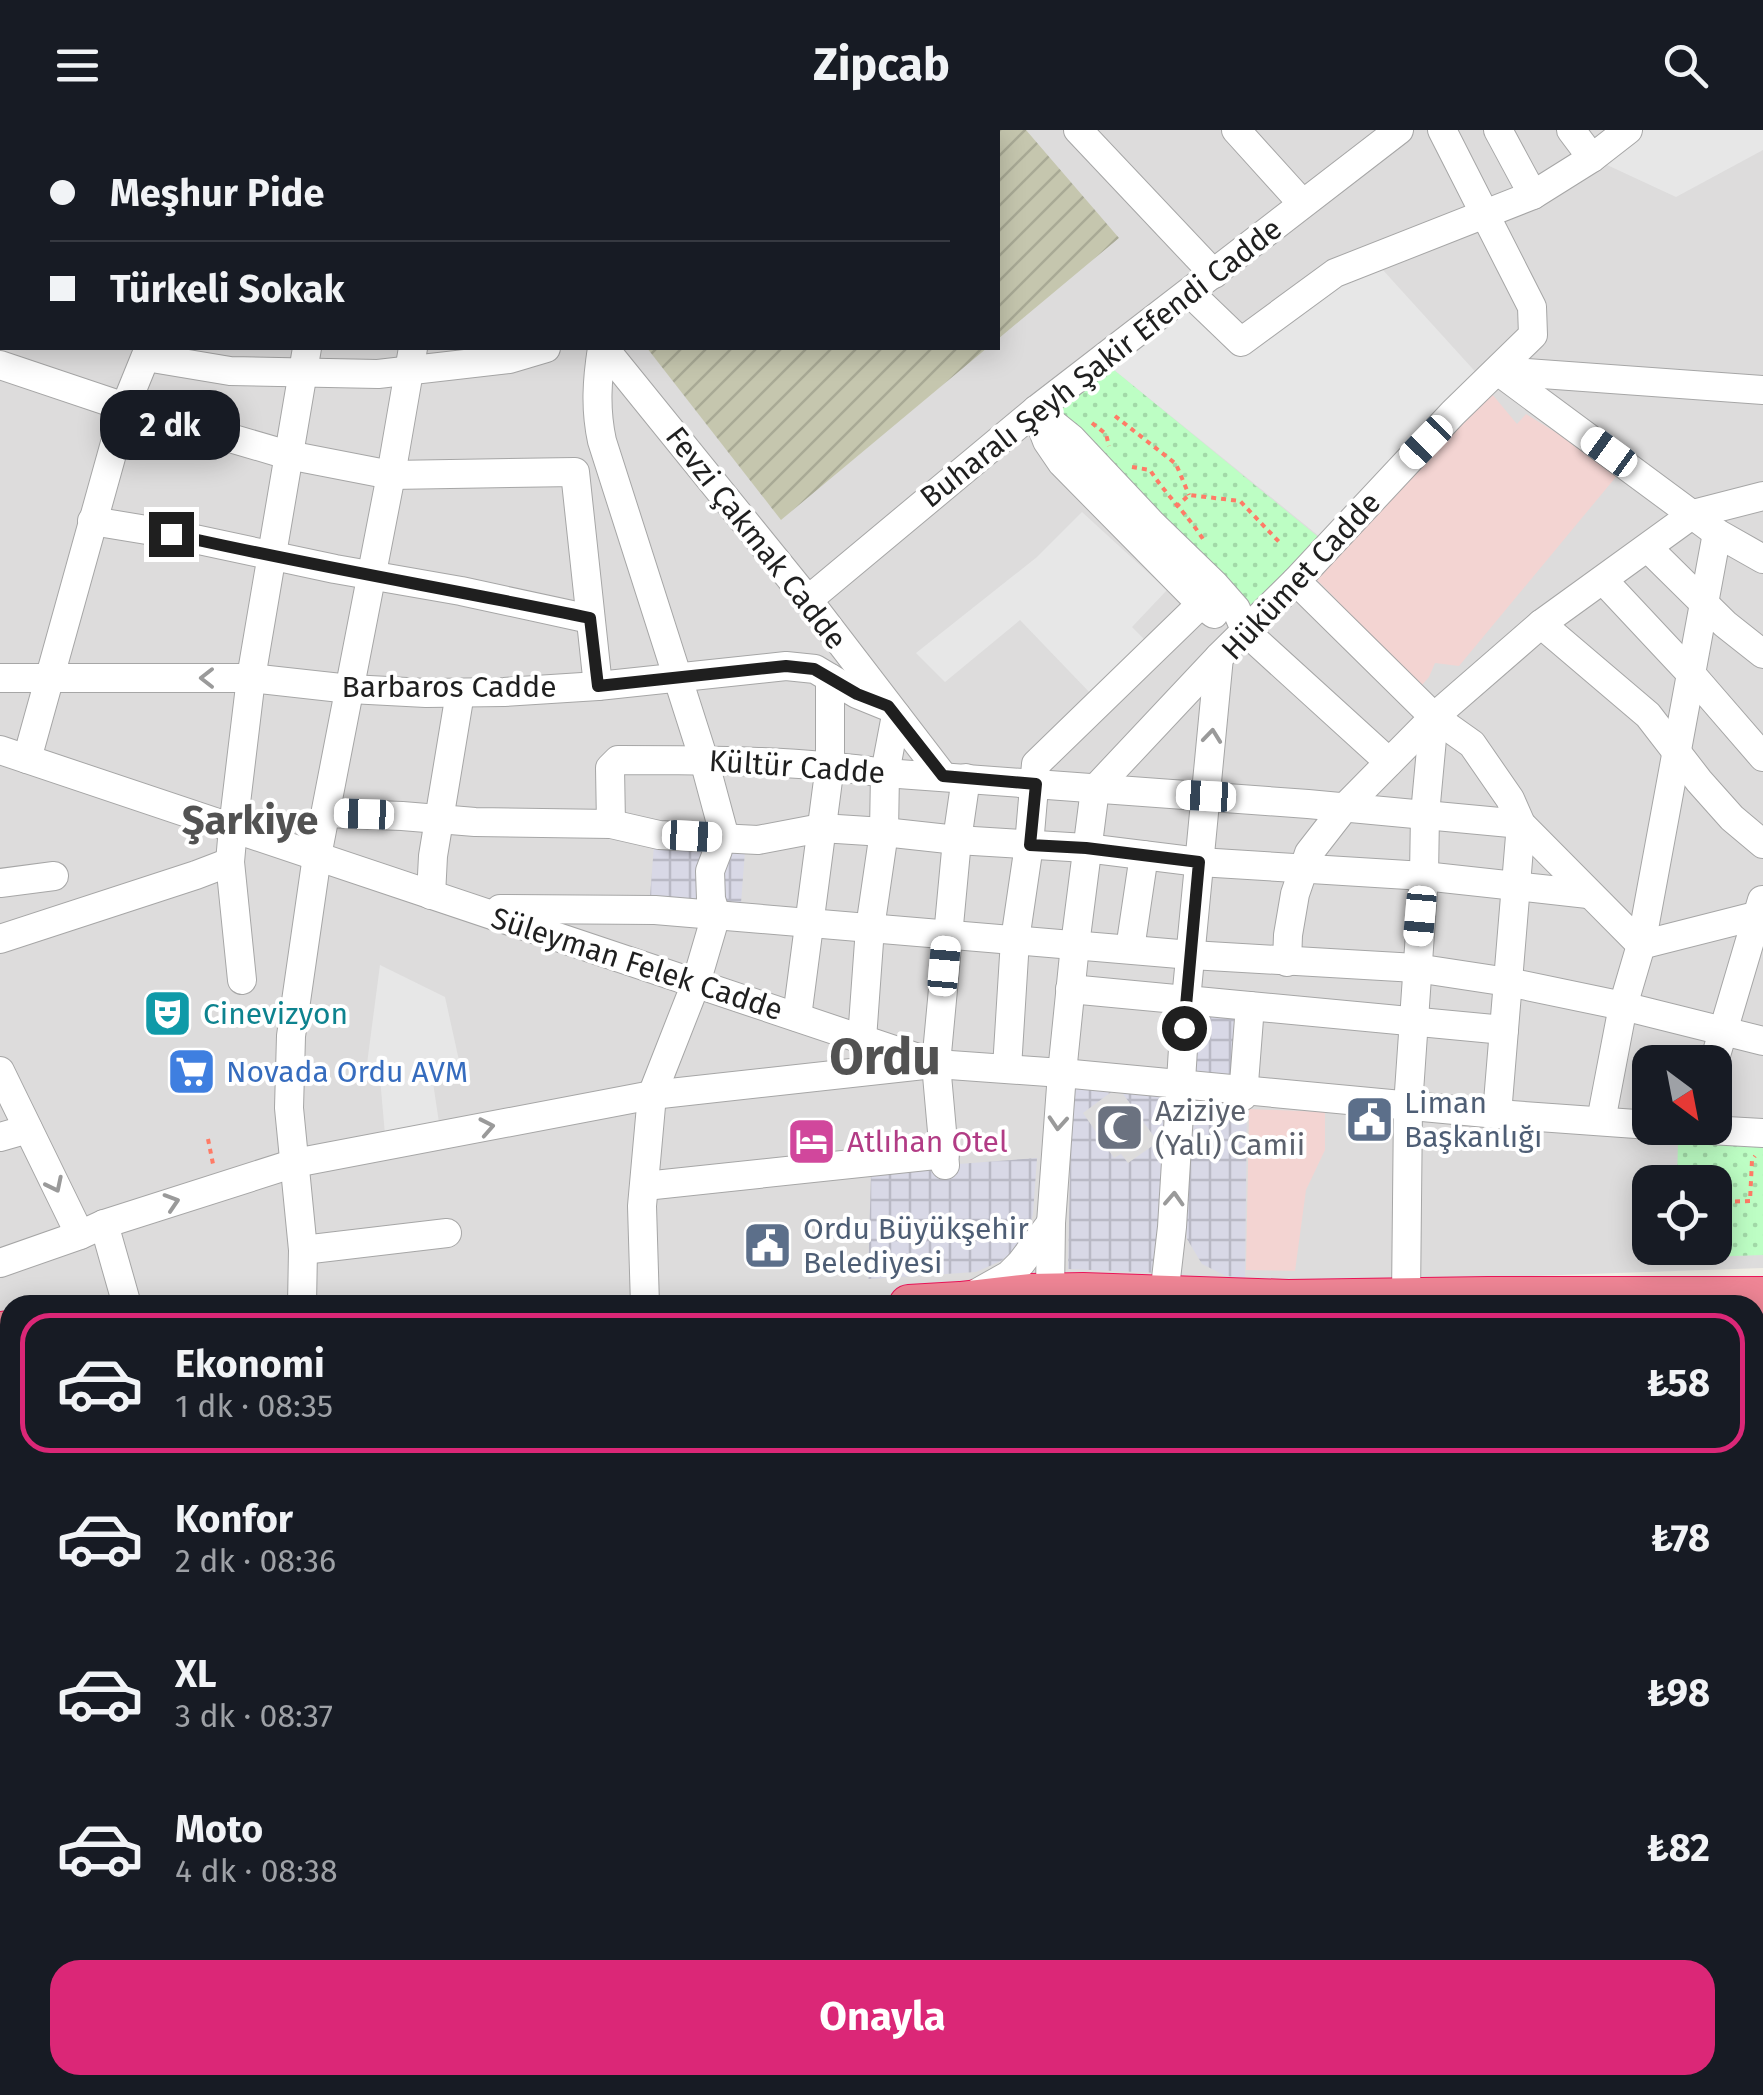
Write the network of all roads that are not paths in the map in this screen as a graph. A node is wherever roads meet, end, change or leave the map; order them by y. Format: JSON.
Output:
{"nodes":[{"id":1,"x":1078,"y":130,"type":"edge"},
{"id":2,"x":1236,"y":130,"type":"edge"},
{"id":3,"x":1442,"y":130,"type":"edge"},
{"id":4,"x":1498,"y":130,"type":"edge"},
{"id":5,"x":1571,"y":130,"type":"edge"},
{"id":6,"x":1628,"y":130,"type":"edge"},
{"id":7,"x":1387,"y":133,"type":"edge"},
{"id":8,"x":1592,"y":158,"type":"junction"},
{"id":9,"x":1533,"y":195,"type":"junction"},
{"id":10,"x":1302,"y":203,"type":"junction"},
{"id":11,"x":1486,"y":215,"type":"junction"},
{"id":12,"x":1214,"y":274,"type":"junction"},
{"id":13,"x":1190,"y":293,"type":"junction"},
{"id":14,"x":539,"y":350,"type":"edge"},
{"id":15,"x":603,"y":350,"type":"edge"},
{"id":16,"x":605,"y":350,"type":"edge"},
{"id":17,"x":148,"y":352,"type":"edge"},
{"id":18,"x":412,"y":358,"type":"edge"},
{"id":19,"x":304,"y":360,"type":"edge"},
{"id":20,"x":0,"y":365,"type":"edge"},
{"id":21,"x":1498,"y":371,"type":"junction"},
{"id":22,"x":1763,"y":390,"type":"edge"},
{"id":23,"x":126,"y":407,"type":"junction"},
{"id":24,"x":1036,"y":410,"type":"junction"},
{"id":25,"x":288,"y":455,"type":"junction"},
{"id":26,"x":391,"y":475,"type":"junction"},
{"id":27,"x":1763,"y":496,"type":"edge"},
{"id":28,"x":1692,"y":514,"type":"junction"},
{"id":29,"x":92,"y":522,"type":"junction"},
{"id":30,"x":1717,"y":533,"type":"junction"},
{"id":31,"x":1648,"y":548,"type":"junction"},
{"id":32,"x":272,"y":556,"type":"junction"},
{"id":33,"x":1763,"y":559,"type":"edge"},
{"id":34,"x":372,"y":576,"type":"junction"},
{"id":35,"x":1603,"y":580,"type":"junction"},
{"id":36,"x":1296,"y":581,"type":"junction"},
{"id":37,"x":808,"y":600,"type":"junction"},
{"id":38,"x":1200,"y":604,"type":"junction"},
{"id":39,"x":1704,"y":604,"type":"junction"},
{"id":40,"x":590,"y":618,"type":"junction"},
{"id":41,"x":1540,"y":624,"type":"junction"},
{"id":42,"x":1246,"y":632,"type":"junction"},
{"id":43,"x":1763,"y":654,"type":"edge"},
{"id":44,"x":1220,"y":657,"type":"junction"},
{"id":45,"x":1692,"y":675,"type":"junction"},
{"id":46,"x":678,"y":677,"type":"junction"},
{"id":47,"x":0,"y":678,"type":"edge"},
{"id":48,"x":48,"y":678,"type":"junction"},
{"id":49,"x":252,"y":678,"type":"junction"},
{"id":50,"x":830,"y":678,"type":"junction"},
{"id":51,"x":598,"y":686,"type":"junction"},
{"id":52,"x":350,"y":690,"type":"junction"},
{"id":53,"x":460,"y":693,"type":"junction"},
{"id":54,"x":892,"y":711,"type":"junction"},
{"id":55,"x":1434,"y":717,"type":"junction"},
{"id":56,"x":0,"y":750,"type":"edge"},
{"id":57,"x":1677,"y":752,"type":"junction"},
{"id":58,"x":1763,"y":757,"type":"edge"},
{"id":59,"x":27,"y":760,"type":"junction"},
{"id":60,"x":704,"y":760,"type":"junction"},
{"id":61,"x":1389,"y":762,"type":"junction"},
{"id":62,"x":830,"y":765,"type":"junction"},
{"id":63,"x":885,"y":773,"type":"junction"},
{"id":64,"x":955,"y":777,"type":"junction"},
{"id":65,"x":1036,"y":784,"type":"junction"},
{"id":66,"x":1095,"y":789,"type":"junction"},
{"id":67,"x":1206,"y":796,"type":"junction"},
{"id":68,"x":1344,"y":808,"type":"junction"},
{"id":69,"x":326,"y":813,"type":"junction"},
{"id":70,"x":1425,"y":814,"type":"junction"},
{"id":71,"x":439,"y":819,"type":"junction"},
{"id":72,"x":612,"y":824,"type":"junction"},
{"id":73,"x":1520,"y":824,"type":"junction"},
{"id":74,"x":233,"y":828,"type":"junction"},
{"id":75,"x":821,"y":828,"type":"junction"},
{"id":76,"x":884,"y":832,"type":"junction"},
{"id":77,"x":725,"y":838,"type":"junction"},
{"id":78,"x":956,"y":840,"type":"junction"},
{"id":79,"x":1763,"y":844,"type":"edge"},
{"id":80,"x":1030,"y":845,"type":"junction"},
{"id":81,"x":1086,"y":848,"type":"junction"},
{"id":82,"x":1144,"y":855,"type":"junction"},
{"id":83,"x":317,"y":856,"type":"junction"},
{"id":84,"x":230,"y":862,"type":"junction"},
{"id":85,"x":1199,"y":862,"type":"junction"},
{"id":86,"x":1304,"y":869,"type":"junction"},
{"id":87,"x":54,"y":876,"type":"dead end"},
{"id":88,"x":1424,"y":876,"type":"junction"},
{"id":89,"x":0,"y":883,"type":"edge"},
{"id":90,"x":1517,"y":886,"type":"junction"},
{"id":91,"x":1588,"y":894,"type":"junction"},
{"id":92,"x":431,"y":895,"type":"junction"},
{"id":93,"x":473,"y":909,"type":"junction"},
{"id":94,"x":1761,"y":909,"type":"edge"},
{"id":95,"x":716,"y":915,"type":"junction"},
{"id":96,"x":808,"y":922,"type":"junction"},
{"id":97,"x":870,"y":928,"type":"junction"},
{"id":98,"x":948,"y":934,"type":"junction"},
{"id":99,"x":0,"y":939,"type":"edge"},
{"id":100,"x":1015,"y":940,"type":"junction"},
{"id":101,"x":1075,"y":945,"type":"junction"},
{"id":102,"x":1641,"y":945,"type":"junction"},
{"id":103,"x":1130,"y":950,"type":"junction"},
{"id":104,"x":1191,"y":955,"type":"junction"},
{"id":105,"x":1288,"y":962,"type":"junction"},
{"id":106,"x":1416,"y":968,"type":"junction"},
{"id":107,"x":242,"y":980,"type":"dead end"},
{"id":108,"x":1508,"y":982,"type":"junction"},
{"id":109,"x":696,"y":983,"type":"junction"},
{"id":110,"x":1070,"y":990,"type":"junction"},
{"id":111,"x":1186,"y":1000,"type":"junction"},
{"id":112,"x":1250,"y":1006,"type":"junction"},
{"id":113,"x":1623,"y":1006,"type":"junction"},
{"id":114,"x":797,"y":1017,"type":"junction"},
{"id":115,"x":1414,"y":1021,"type":"junction"},
{"id":116,"x":1504,"y":1030,"type":"junction"},
{"id":117,"x":1723,"y":1031,"type":"junction"},
{"id":118,"x":862,"y":1039,"type":"junction"},
{"id":119,"x":1763,"y":1041,"type":"edge"},
{"id":120,"x":1719,"y":1045,"type":"edge"},
{"id":121,"x":936,"y":1064,"type":"junction"},
{"id":122,"x":1006,"y":1068,"type":"junction"},
{"id":123,"x":0,"y":1071,"type":"edge"},
{"id":124,"x":1062,"y":1073,"type":"junction"},
{"id":125,"x":1180,"y":1084,"type":"junction"},
{"id":126,"x":1244,"y":1094,"type":"junction"},
{"id":127,"x":652,"y":1096,"type":"junction"},
{"id":128,"x":1408,"y":1106,"type":"junction"},
{"id":129,"x":1497,"y":1114,"type":"junction"},
{"id":130,"x":1601,"y":1121,"type":"junction"},
{"id":131,"x":1632,"y":1124,"type":"edge"},
{"id":132,"x":28,"y":1128,"type":"junction"},
{"id":133,"x":1732,"y":1130,"type":"edge"},
{"id":134,"x":1763,"y":1132,"type":"edge"},
{"id":135,"x":0,"y":1137,"type":"edge"},
{"id":136,"x":295,"y":1163,"type":"junction"},
{"id":137,"x":644,"y":1196,"type":"junction"},
{"id":138,"x":1051,"y":1223,"type":"junction"},
{"id":139,"x":92,"y":1230,"type":"junction"},
{"id":140,"x":447,"y":1233,"type":"dead end"},
{"id":141,"x":303,"y":1250,"type":"junction"},
{"id":142,"x":0,"y":1263,"type":"edge"},
{"id":143,"x":1027,"y":1269,"type":"junction"},
{"id":144,"x":121,"y":1295,"type":"edge"},
{"id":145,"x":302,"y":1295,"type":"edge"},
{"id":146,"x":645,"y":1295,"type":"edge"},
{"id":147,"x":973,"y":1295,"type":"edge"},
{"id":148,"x":974,"y":1295,"type":"edge"},
{"id":149,"x":1138,"y":1295,"type":"edge"},
{"id":150,"x":1165,"y":1295,"type":"edge"},
{"id":151,"x":1406,"y":1295,"type":"edge"}],
"edges":[{"from":1,"to":12,"type":"street"},
{"from":2,"to":10,"type":"street"},
{"from":3,"to":11,"type":"street"},
{"from":4,"to":9,"type":"street"},
{"from":5,"to":8,"type":"street"},
{"from":6,"to":8,"type":"street"},
{"from":7,"to":10,"type":"street","name":"Buharalı Şeyh Şakir Efendi Cadde"},
{"from":8,"to":9,"type":"street"},
{"from":9,"to":11,"type":"street"},
{"from":10,"to":12,"type":"street","name":"Buharalı Şeyh Şakir Efendi Cadde"},
{"from":11,"to":13,"type":"street"},
{"from":11,"to":21,"type":"street","name":"Hükümet Cadde"},
{"from":12,"to":13,"type":"street","name":"Buharalı Şeyh Şakir Efendi Cadde"},
{"from":13,"to":24,"type":"street","name":"Buharalı Şeyh Şakir Efendi Cadde"},
{"from":14,"to":18,"type":"street"},
{"from":15,"to":46,"type":"street"},
{"from":16,"to":37,"type":"street","name":"Fevzi Çakmak Cadde"},
{"from":17,"to":19,"type":"street"},
{"from":17,"to":23,"type":"street"},
{"from":18,"to":19,"type":"street"},
{"from":18,"to":26,"type":"street"},
{"from":19,"to":25,"type":"street"},
{"from":20,"to":23,"type":"street"},
{"from":21,"to":22,"type":"street"},
{"from":21,"to":28,"type":"street"},
{"from":21,"to":36,"type":"street","name":"Hükümet Cadde"},
{"from":23,"to":25,"type":"street"},
{"from":23,"to":29,"type":"street"},
{"from":24,"to":37,"type":"street","name":"Buharalı Şeyh Şakir Efendi Cadde"},
{"from":24,"to":38,"type":"street"},
{"from":24,"to":42,"type":"street"},
{"from":25,"to":26,"type":"street"},
{"from":25,"to":32,"type":"street"},
{"from":26,"to":34,"type":"street"},
{"from":26,"to":40,"type":"street"},
{"from":27,"to":28,"type":"street"},
{"from":28,"to":30,"type":"street"},
{"from":28,"to":31,"type":"street"},
{"from":29,"to":32,"type":"street"},
{"from":29,"to":48,"type":"street"},
{"from":30,"to":33,"type":"street"},
{"from":30,"to":39,"type":"street"},
{"from":31,"to":35,"type":"street"},
{"from":31,"to":39,"type":"street"},
{"from":32,"to":34,"type":"street"},
{"from":32,"to":49,"type":"street"},
{"from":34,"to":40,"type":"street"},
{"from":34,"to":52,"type":"street"},
{"from":35,"to":41,"type":"street"},
{"from":35,"to":45,"type":"street"},
{"from":36,"to":42,"type":"street","name":"Hükümet Cadde"},
{"from":36,"to":55,"type":"street"},
{"from":37,"to":54,"type":"street","name":"Fevzi Çakmak Cadde"},
{"from":38,"to":42,"type":"street"},
{"from":38,"to":65,"type":"street"},
{"from":39,"to":43,"type":"street"},
{"from":39,"to":45,"type":"street"},
{"from":40,"to":51,"type":"street"},
{"from":41,"to":55,"type":"street"},
{"from":41,"to":57,"type":"street"},
{"from":42,"to":44,"type":"street","name":"Hükümet Cadde"},
{"from":42,"to":61,"type":"street"},
{"from":44,"to":66,"type":"street"},
{"from":67,"to":44,"type":"street","name":"Hükümet Cadde","one_way":true},
{"from":45,"to":57,"type":"street"},
{"from":45,"to":58,"type":"street"},
{"from":46,"to":50,"type":"street","name":"Barbaros Cadde"},
{"from":46,"to":51,"type":"street","name":"Barbaros Cadde"},
{"from":46,"to":60,"type":"street"},
{"from":47,"to":48,"type":"street","name":"Barbaros Cadde"},
{"from":49,"to":48,"type":"street","name":"Barbaros Cadde","one_way":true},
{"from":48,"to":59,"type":"street"},
{"from":49,"to":52,"type":"street","name":"Barbaros Cadde"},
{"from":49,"to":74,"type":"street"},
{"from":50,"to":54,"type":"street","name":"Barbaros Cadde"},
{"from":50,"to":62,"type":"street"},
{"from":51,"to":53,"type":"street","name":"Barbaros Cadde"},
{"from":52,"to":53,"type":"street","name":"Barbaros Cadde"},
{"from":52,"to":69,"type":"street"},
{"from":53,"to":71,"type":"street"},
{"from":54,"to":63,"type":"street"},
{"from":54,"to":64,"type":"street","name":"Fevzi Çakmak Cadde"},
{"from":55,"to":61,"type":"street"},
{"from":55,"to":70,"type":"street"},
{"from":55,"to":73,"type":"street"},
{"from":56,"to":59,"type":"street","name":"Süleyman Felek Cadde"},
{"from":57,"to":79,"type":"street"},
{"from":57,"to":102,"type":"street"},
{"from":59,"to":74,"type":"street","name":"Süleyman Felek Cadde"},
{"from":60,"to":62,"type":"street","name":"Kültür Cadde"},
{"from":60,"to":72,"type":"street","name":"Kültür Cadde"},
{"from":60,"to":77,"type":"street"},
{"from":61,"to":68,"type":"street"},
{"from":62,"to":63,"type":"street","name":"Kültür Cadde"},
{"from":62,"to":75,"type":"street"},
{"from":63,"to":64,"type":"street","name":"Kültür Cadde"},
{"from":63,"to":76,"type":"street"},
{"from":64,"to":65,"type":"street","name":"Kültür Cadde"},
{"from":64,"to":78,"type":"street"},
{"from":65,"to":66,"type":"street","name":"Kültür Cadde"},
{"from":65,"to":80,"type":"street"},
{"from":66,"to":67,"type":"street","name":"Kültür Cadde"},
{"from":66,"to":81,"type":"street"},
{"from":67,"to":68,"type":"street","name":"Kültür Cadde"},
{"from":67,"to":85,"type":"street","name":"Hükümet Cadde"},
{"from":68,"to":70,"type":"street","name":"Kültür Cadde"},
{"from":68,"to":86,"type":"street"},
{"from":69,"to":71,"type":"street"},
{"from":69,"to":83,"type":"street"},
{"from":70,"to":73,"type":"street","name":"Kültür Cadde"},
{"from":70,"to":88,"type":"street"},
{"from":71,"to":72,"type":"street"},
{"from":71,"to":92,"type":"street"},
{"from":72,"to":77,"type":"street"},
{"from":73,"to":90,"type":"street"},
{"from":73,"to":91,"type":"street"},
{"from":74,"to":83,"type":"street","name":"Süleyman Felek Cadde"},
{"from":74,"to":84,"type":"street"},
{"from":75,"to":76,"type":"street"},
{"from":75,"to":77,"type":"street"},
{"from":75,"to":96,"type":"street"},
{"from":76,"to":78,"type":"street"},
{"from":76,"to":97,"type":"street"},
{"from":77,"to":95,"type":"street"},
{"from":78,"to":80,"type":"street"},
{"from":78,"to":98,"type":"street"},
{"from":80,"to":81,"type":"street"},
{"from":80,"to":100,"type":"street"},
{"from":81,"to":82,"type":"street"},
{"from":81,"to":101,"type":"street"},
{"from":82,"to":85,"type":"street"},
{"from":82,"to":103,"type":"street"},
{"from":83,"to":92,"type":"street","name":"Süleyman Felek Cadde"},
{"from":83,"to":136,"type":"street"},
{"from":84,"to":99,"type":"street"},
{"from":84,"to":107,"type":"street"},
{"from":85,"to":86,"type":"street"},
{"from":85,"to":104,"type":"street","name":"Hükümet Cadde"},
{"from":86,"to":88,"type":"street"},
{"from":86,"to":105,"type":"street"},
{"from":87,"to":89,"type":"street"},
{"from":88,"to":90,"type":"street"},
{"from":88,"to":106,"type":"street"},
{"from":90,"to":91,"type":"street"},
{"from":90,"to":108,"type":"street"},
{"from":91,"to":102,"type":"street"},
{"from":92,"to":93,"type":"street","name":"Süleyman Felek Cadde"},
{"from":93,"to":95,"type":"street"},
{"from":93,"to":109,"type":"street","name":"Süleyman Felek Cadde"},
{"from":94,"to":102,"type":"street"},
{"from":94,"to":117,"type":"street"},
{"from":95,"to":96,"type":"street"},
{"from":95,"to":109,"type":"street"},
{"from":96,"to":97,"type":"street"},
{"from":96,"to":114,"type":"street"},
{"from":97,"to":98,"type":"street"},
{"from":97,"to":118,"type":"street"},
{"from":98,"to":100,"type":"street"},
{"from":98,"to":121,"type":"street"},
{"from":100,"to":101,"type":"street"},
{"from":100,"to":122,"type":"street"},
{"from":101,"to":103,"type":"street"},
{"from":101,"to":110,"type":"street"},
{"from":102,"to":113,"type":"street"},
{"from":103,"to":104,"type":"street"},
{"from":104,"to":105,"type":"street"},
{"from":104,"to":111,"type":"street","name":"Hükümet Cadde"},
{"from":105,"to":106,"type":"street"},
{"from":106,"to":108,"type":"street"},
{"from":106,"to":115,"type":"street"},
{"from":108,"to":113,"type":"street"},
{"from":108,"to":116,"type":"street"},
{"from":109,"to":114,"type":"street","name":"Süleyman Felek Cadde"},
{"from":109,"to":127,"type":"street"},
{"from":110,"to":111,"type":"street"},
{"from":110,"to":124,"type":"street"},
{"from":111,"to":112,"type":"street"},
{"from":111,"to":125,"type":"street","name":"Hükümet Cadde"},
{"from":112,"to":115,"type":"street"},
{"from":112,"to":126,"type":"street"},
{"from":113,"to":117,"type":"street"},
{"from":113,"to":130,"type":"street"},
{"from":114,"to":118,"type":"street","name":"Süleyman Felek Cadde"},
{"from":115,"to":116,"type":"street"},
{"from":115,"to":128,"type":"street"},
{"from":116,"to":129,"type":"street"},
{"from":117,"to":119,"type":"street"},
{"from":117,"to":120,"type":"street"},
{"from":118,"to":121,"type":"street","name":"Süleyman Felek Cadde"},
{"from":121,"to":122,"type":"street","name":"Süleyman Felek Cadde"},
{"from":121,"to":127,"type":"street"},
{"from":121,"to":137,"type":"street"},
{"from":122,"to":124,"type":"street","name":"Süleyman Felek Cadde"},
{"from":123,"to":132,"type":"street"},
{"from":124,"to":125,"type":"street","name":"Süleyman Felek Cadde"},
{"from":124,"to":138,"type":"street","one_way":true},
{"from":125,"to":126,"type":"street","name":"Süleyman Felek Cadde"},
{"from":150,"to":125,"type":"street","name":"Hükümet Cadde","one_way":true},
{"from":126,"to":128,"type":"street","name":"Süleyman Felek Cadde"},
{"from":136,"to":127,"type":"street","one_way":true},
{"from":127,"to":137,"type":"street"},
{"from":128,"to":129,"type":"street","name":"Süleyman Felek Cadde"},
{"from":128,"to":151,"type":"street"},
{"from":129,"to":130,"type":"street","name":"Süleyman Felek Cadde"},
{"from":130,"to":131,"type":"street","name":"Süleyman Felek Cadde"},
{"from":132,"to":135,"type":"street"},
{"from":132,"to":139,"type":"street","one_way":true},
{"from":133,"to":134,"type":"street"},
{"from":139,"to":136,"type":"street","one_way":true},
{"from":136,"to":141,"type":"street"},
{"from":137,"to":146,"type":"street"},
{"from":138,"to":143,"type":"street"},
{"from":138,"to":147,"type":"street"},
{"from":139,"to":142,"type":"street"},
{"from":139,"to":144,"type":"street"},
{"from":140,"to":141,"type":"street"},
{"from":141,"to":145,"type":"street"},
{"from":143,"to":148,"type":"highway"},
{"from":143,"to":149,"type":"highway"}]}
